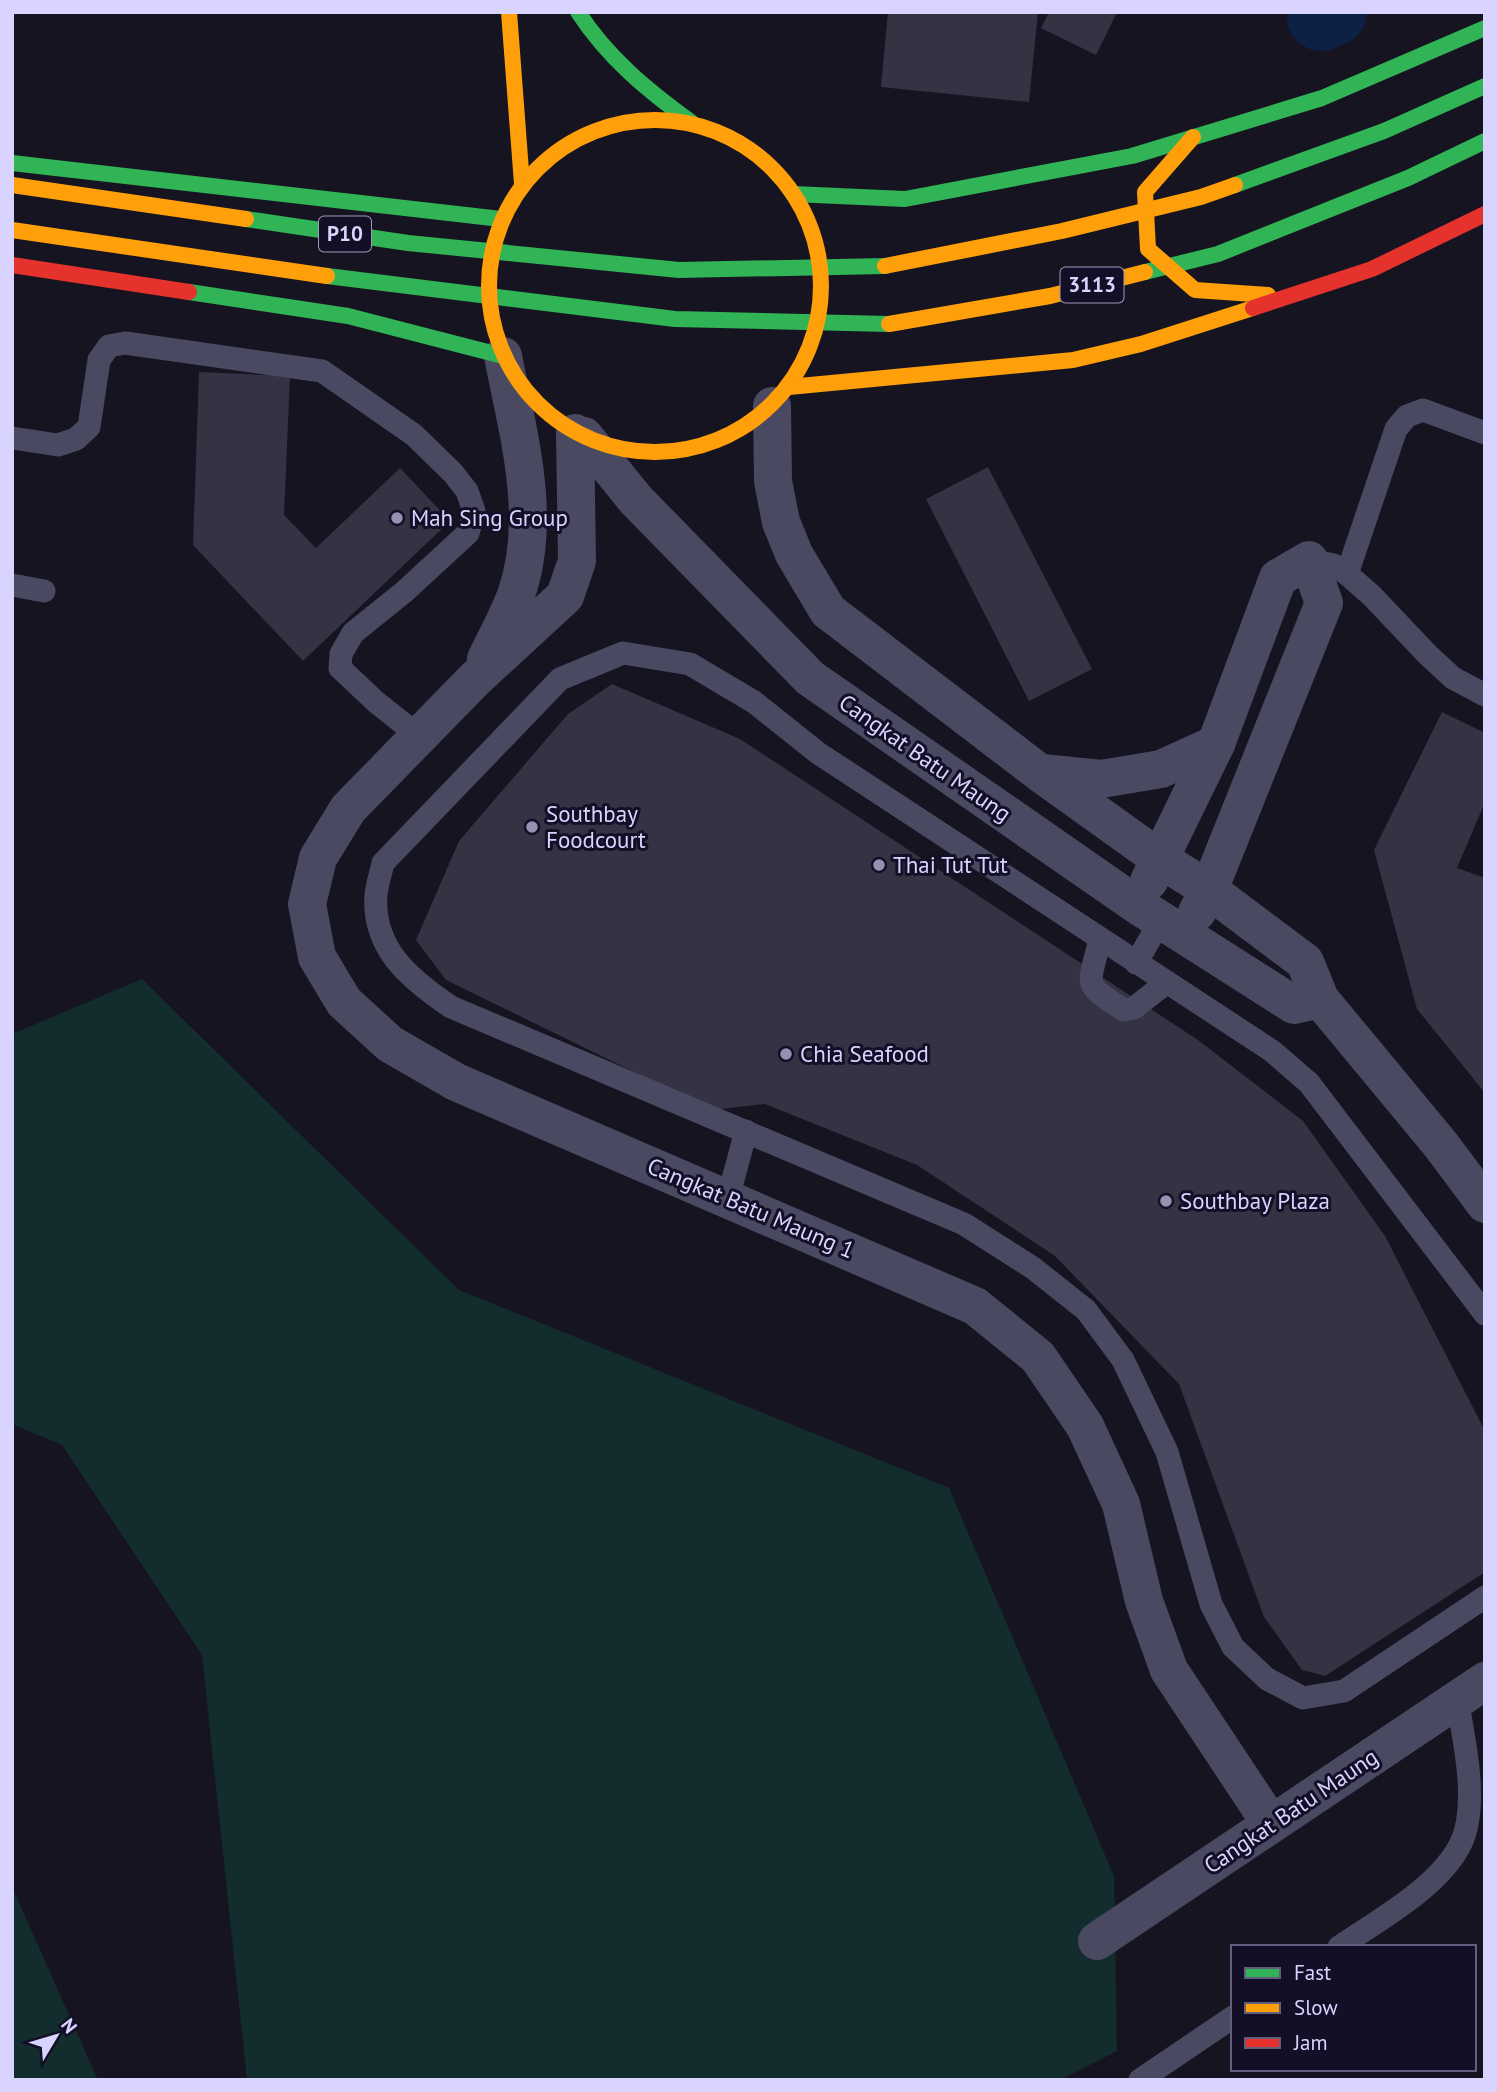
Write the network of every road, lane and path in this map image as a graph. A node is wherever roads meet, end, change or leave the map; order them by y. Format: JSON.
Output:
{"nodes":[{"id":1,"x":509,"y":12,"type":"edge"},
{"id":2,"x":578,"y":12,"type":"edge"},
{"id":3,"x":1485,"y":28,"type":"edge"},
{"id":4,"x":1485,"y":86,"type":"edge"},
{"id":5,"x":693,"y":123,"type":"junction"},
{"id":6,"x":1194,"y":137,"type":"junction"},
{"id":7,"x":1485,"y":141,"type":"edge"},
{"id":8,"x":12,"y":163,"type":"edge"},
{"id":9,"x":522,"y":184,"type":"junction"},
{"id":10,"x":12,"y":185,"type":"edge"},
{"id":11,"x":793,"y":194,"type":"junction"},
{"id":12,"x":1485,"y":214,"type":"edge"},
{"id":13,"x":501,"y":219,"type":"junction"},
{"id":14,"x":12,"y":230,"type":"edge"},
{"id":15,"x":12,"y":265,"type":"edge"},
{"id":16,"x":1287,"y":296,"type":"junction"},
{"id":17,"x":676,"y":320,"type":"joint"},
{"id":18,"x":503,"y":356,"type":"junction"},
{"id":19,"x":780,"y":396,"type":"junction"},
{"id":20,"x":1485,"y":433,"type":"edge"},
{"id":21,"x":580,"y":434,"type":"junction"},
{"id":22,"x":12,"y":438,"type":"edge"},
{"id":23,"x":1309,"y":561,"type":"junction"},
{"id":24,"x":1347,"y":574,"type":"junction"},
{"id":25,"x":12,"y":585,"type":"edge"},
{"id":26,"x":44,"y":591,"type":"dead end"},
{"id":27,"x":475,"y":679,"type":"junction"},
{"id":28,"x":1485,"y":695,"type":"edge"},
{"id":29,"x":419,"y":736,"type":"junction"},
{"id":30,"x":1216,"y":744,"type":"junction"},
{"id":31,"x":1040,"y":773,"type":"junction"},
{"id":32,"x":1160,"y":859,"type":"junction"},
{"id":33,"x":1209,"y":890,"type":"junction"},
{"id":34,"x":1161,"y":920,"type":"junction"},
{"id":35,"x":1100,"y":939,"type":"junction"},
{"id":36,"x":1136,"y":963,"type":"junction"},
{"id":37,"x":1166,"y":983,"type":"junction"},
{"id":38,"x":1320,"y":999,"type":"junction"},
{"id":39,"x":746,"y":1131,"type":"junction"},
{"id":40,"x":728,"y":1198,"type":"junction"},
{"id":41,"x":1485,"y":1204,"type":"edge"},
{"id":42,"x":1485,"y":1314,"type":"edge"},
{"id":43,"x":1485,"y":1597,"type":"edge"},
{"id":44,"x":1471,"y":1690,"type":"edge"},
{"id":45,"x":1271,"y":1824,"type":"junction"},
{"id":46,"x":1097,"y":1941,"type":"dead end"},
{"id":47,"x":1342,"y":1945,"type":"edge"},
{"id":48,"x":1231,"y":2018,"type":"edge"},
{"id":49,"x":1140,"y":2080,"type":"edge"}],
"edges":[{"from":1,"to":9,"type":"main road"},
{"from":2,"to":5,"type":"main road"},
{"from":3,"to":6,"type":"main road"},
{"from":4,"to":10,"type":"main road","number":"P10"},
{"from":5,"to":9,"type":"main road"},
{"from":5,"to":11,"type":"main road"},
{"from":6,"to":11,"type":"main road"},
{"from":6,"to":16,"type":"main road"},
{"from":7,"to":17,"type":"main road","number":"3113"},
{"from":8,"to":13,"type":"main road"},
{"from":9,"to":13,"type":"main road"},
{"from":11,"to":19,"type":"main road"},
{"from":12,"to":16,"type":"main road"},
{"from":13,"to":18,"type":"main road"},
{"from":14,"to":17,"type":"main road","number":"P10"},
{"from":15,"to":18,"type":"main road"},
{"from":16,"to":19,"type":"main road"},
{"from":18,"to":21,"type":"main road"},
{"from":18,"to":27,"type":"street","name":"Cangkat Batu Maung 1"},
{"from":19,"to":21,"type":"main road"},
{"from":19,"to":31,"type":"street"},
{"from":20,"to":24,"type":"lane"},
{"from":21,"to":27,"type":"street","name":"Cangkat Batu Maung 1"},
{"from":21,"to":34,"type":"street","name":"Cangkat Batu Maung"},
{"from":22,"to":29,"type":"lane"},
{"from":23,"to":24,"type":"lane"},
{"from":23,"to":30,"type":"street"},
{"from":23,"to":33,"type":"street"},
{"from":24,"to":28,"type":"lane"},
{"from":25,"to":26,"type":"lane"},
{"from":27,"to":29,"type":"street","name":"Cangkat Batu Maung 1"},
{"from":29,"to":40,"type":"street","name":"Cangkat Batu Maung 1"},
{"from":30,"to":31,"type":"street"},
{"from":30,"to":32,"type":"street"},
{"from":31,"to":32,"type":"street"},
{"from":32,"to":33,"type":"street"},
{"from":32,"to":34,"type":"street"},
{"from":33,"to":34,"type":"street"},
{"from":33,"to":38,"type":"street"},
{"from":34,"to":36,"type":"lane"},
{"from":34,"to":38,"type":"street","name":"Cangkat Batu Maung"},
{"from":35,"to":36,"type":"lane"},
{"from":35,"to":37,"type":"lane"},
{"from":35,"to":39,"type":"lane"},
{"from":36,"to":37,"type":"lane"},
{"from":37,"to":42,"type":"lane"},
{"from":38,"to":41,"type":"street"},
{"from":39,"to":40,"type":"lane"},
{"from":39,"to":43,"type":"lane"},
{"from":40,"to":45,"type":"street","name":"Cangkat Batu Maung 1"},
{"from":44,"to":45,"type":"street","name":"Cangkat Batu Maung"},
{"from":44,"to":47,"type":"lane"},
{"from":45,"to":46,"type":"street","name":"Cangkat Batu Maung"},
{"from":48,"to":49,"type":"lane"}]}
